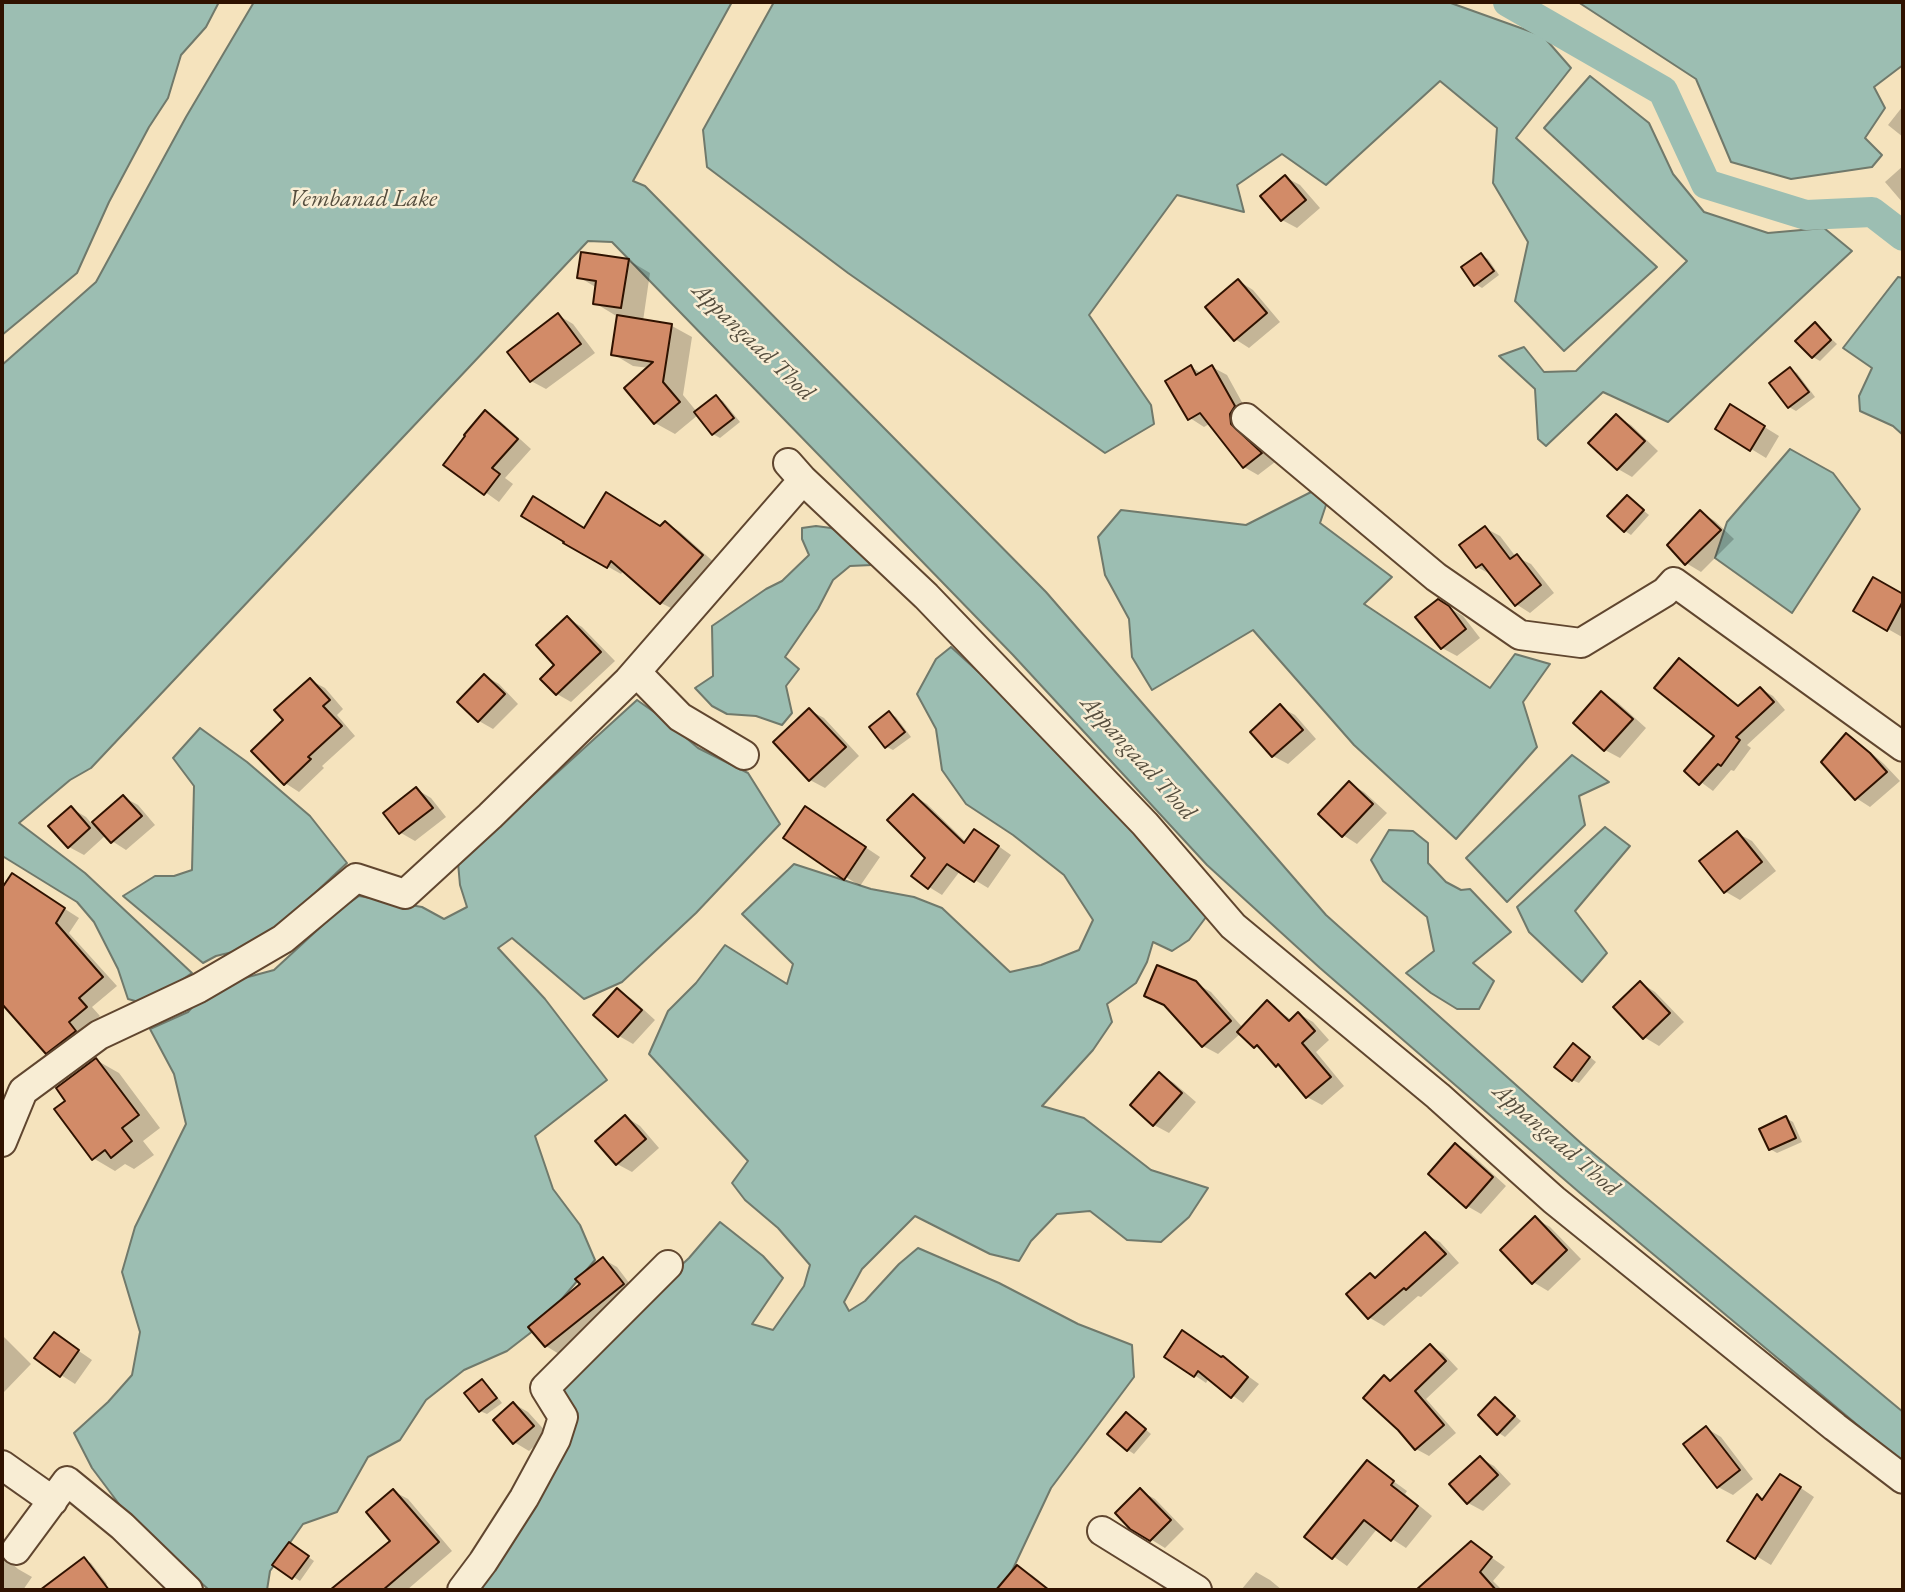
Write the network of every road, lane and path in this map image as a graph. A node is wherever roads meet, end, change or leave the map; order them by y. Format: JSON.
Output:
{"nodes":[{"id":1,"x":1246,"y":418,"type":"dead end"},
{"id":2,"x":636,"y":672,"type":"junction"},
{"id":3,"x":1903,"y":747,"type":"edge"},
{"id":4,"x":744,"y":755,"type":"dead end"},
{"id":5,"x":2,"y":1142,"type":"edge"},
{"id":6,"x":668,"y":1265,"type":"dead end"},
{"id":7,"x":2,"y":1465,"type":"edge"},
{"id":8,"x":1903,"y":1479,"type":"edge"},
{"id":9,"x":53,"y":1501,"type":"junction"},
{"id":10,"x":1102,"y":1531,"type":"dead end"},
{"id":11,"x":16,"y":1550,"type":"dead end"},
{"id":12,"x":188,"y":1590,"type":"edge"},
{"id":13,"x":461,"y":1590,"type":"edge"},
{"id":14,"x":1196,"y":1590,"type":"edge"}],
"edges":[{"from":1,"to":3,"type":"street"},
{"from":2,"to":4,"type":"street"},
{"from":2,"to":5,"type":"street"},
{"from":2,"to":8,"type":"street"},
{"from":6,"to":13,"type":"street"},
{"from":7,"to":9,"type":"street"},
{"from":9,"to":11,"type":"street"},
{"from":9,"to":12,"type":"street"},
{"from":10,"to":14,"type":"street"}]}
